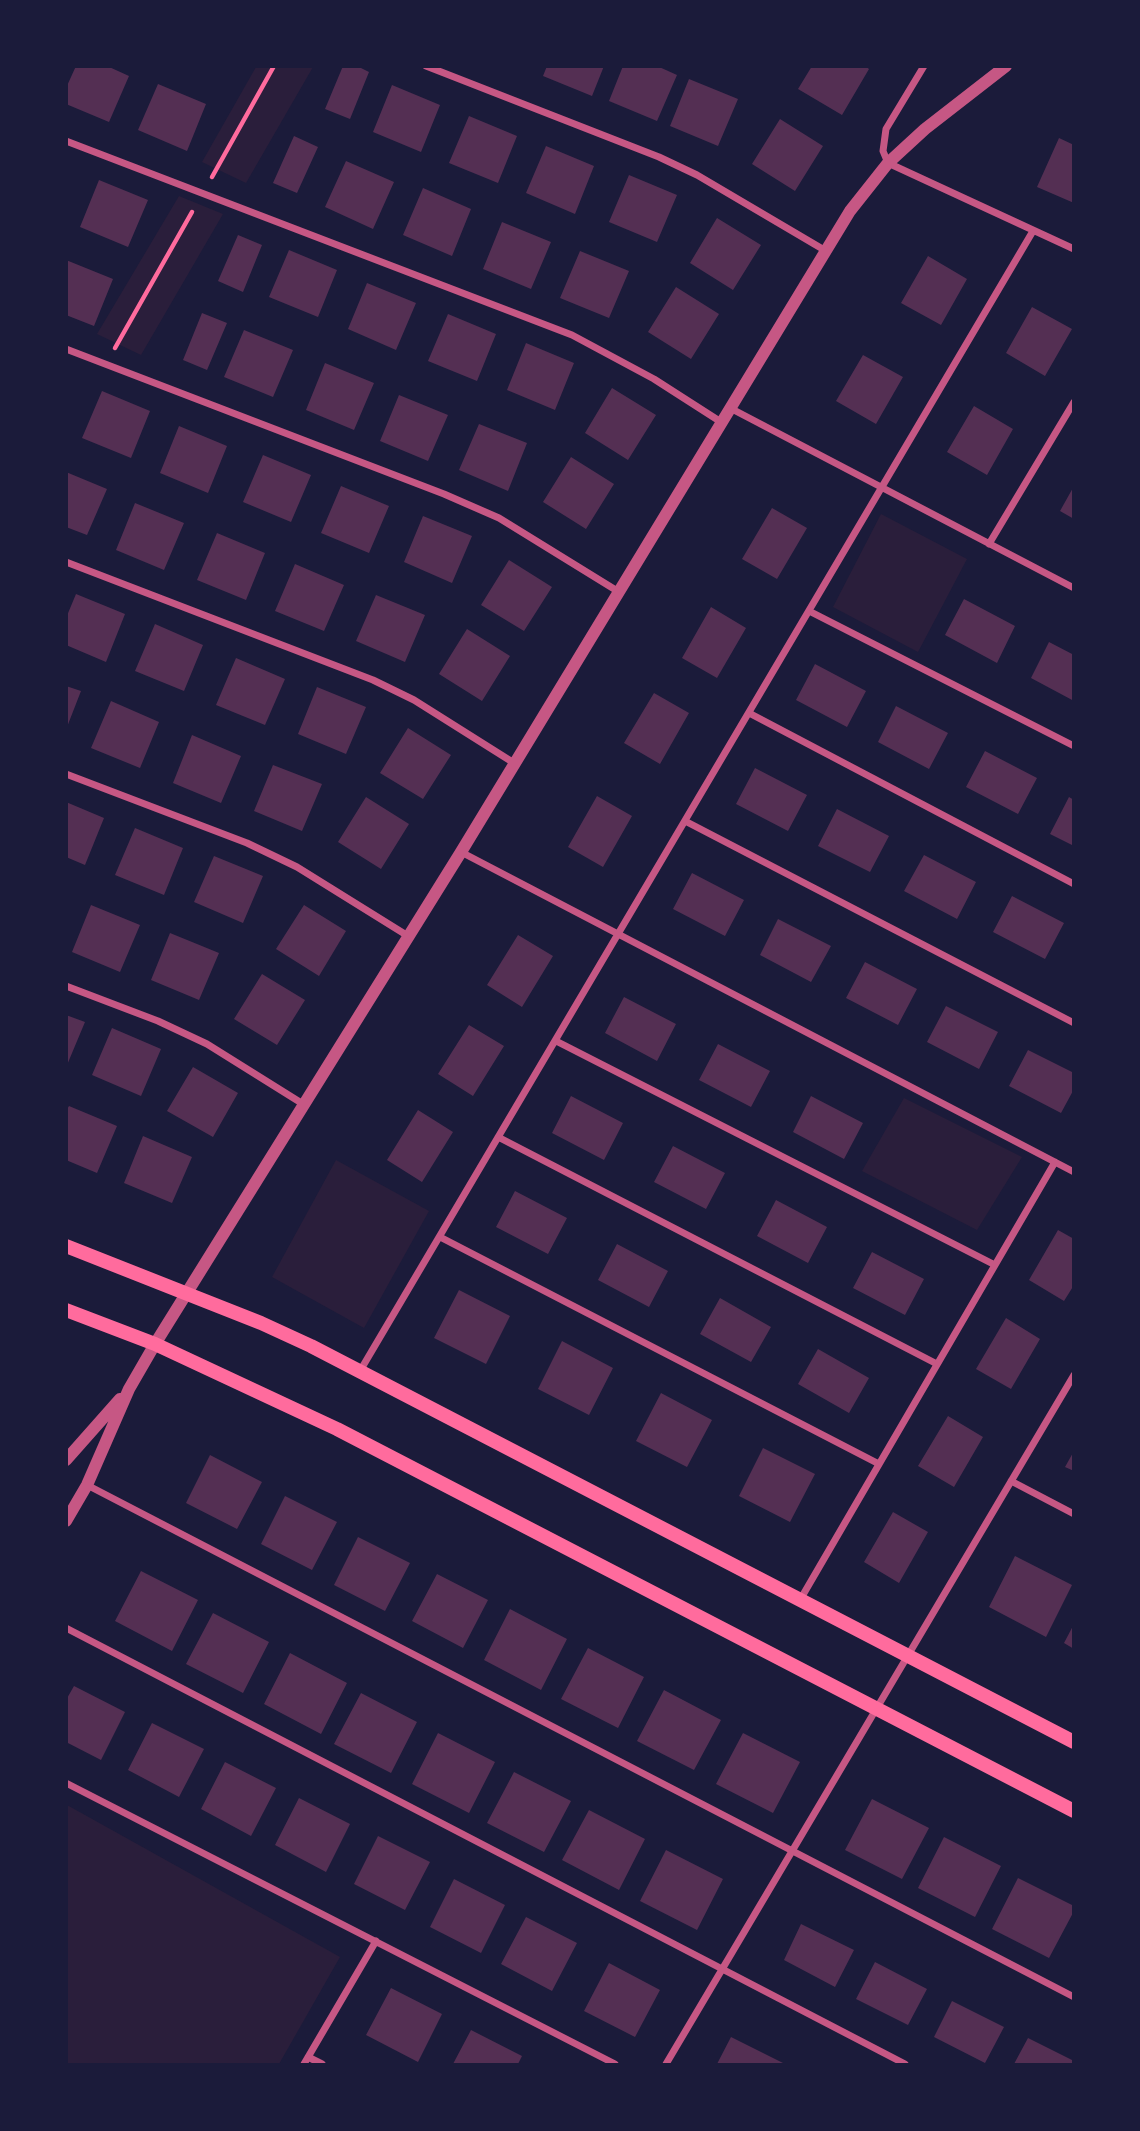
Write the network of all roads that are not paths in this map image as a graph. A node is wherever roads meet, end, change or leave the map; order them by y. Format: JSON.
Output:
{"nodes":[{"id":1,"x":426,"y":66,"type":"edge"},
{"id":2,"x":912,"y":66,"type":"edge"},
{"id":3,"x":1006,"y":66,"type":"edge"},
{"id":4,"x":922,"y":69,"type":"edge"},
{"id":5,"x":66,"y":141,"type":"edge"},
{"id":6,"x":888,"y":163,"type":"junction"},
{"id":7,"x":1033,"y":231,"type":"junction"},
{"id":8,"x":1073,"y":249,"type":"edge"},
{"id":9,"x":826,"y":251,"type":"junction"},
{"id":10,"x":66,"y":349,"type":"edge"},
{"id":11,"x":1073,"y":402,"type":"edge"},
{"id":12,"x":730,"y":408,"type":"junction"},
{"id":13,"x":721,"y":422,"type":"junction"},
{"id":14,"x":882,"y":487,"type":"junction"},
{"id":15,"x":989,"y":544,"type":"junction"},
{"id":16,"x":66,"y":562,"type":"edge"},
{"id":17,"x":1073,"y":588,"type":"edge"},
{"id":18,"x":619,"y":592,"type":"junction"},
{"id":19,"x":809,"y":611,"type":"junction"},
{"id":20,"x":749,"y":713,"type":"junction"},
{"id":21,"x":1073,"y":746,"type":"edge"},
{"id":22,"x":514,"y":764,"type":"junction"},
{"id":23,"x":66,"y":774,"type":"edge"},
{"id":24,"x":685,"y":821,"type":"junction"},
{"id":25,"x":461,"y":852,"type":"junction"},
{"id":26,"x":1073,"y":884,"type":"edge"},
{"id":27,"x":619,"y":934,"type":"junction"},
{"id":28,"x":408,"y":936,"type":"junction"},
{"id":29,"x":66,"y":986,"type":"edge"},
{"id":30,"x":1073,"y":1023,"type":"edge"},
{"id":31,"x":556,"y":1041,"type":"junction"},
{"id":32,"x":303,"y":1104,"type":"junction"},
{"id":33,"x":498,"y":1137,"type":"junction"},
{"id":34,"x":1055,"y":1162,"type":"junction"},
{"id":35,"x":1073,"y":1172,"type":"edge"},
{"id":36,"x":440,"y":1237,"type":"junction"},
{"id":37,"x":66,"y":1246,"type":"edge"},
{"id":38,"x":995,"y":1265,"type":"junction"},
{"id":39,"x":187,"y":1293,"type":"junction"},
{"id":40,"x":66,"y":1310,"type":"edge"},
{"id":41,"x":155,"y":1344,"type":"junction"},
{"id":42,"x":937,"y":1364,"type":"junction"},
{"id":43,"x":360,"y":1371,"type":"junction"},
{"id":44,"x":1073,"y":1375,"type":"edge"},
{"id":45,"x":129,"y":1389,"type":"junction"},
{"id":46,"x":66,"y":1460,"type":"edge"},
{"id":47,"x":879,"y":1464,"type":"junction"},
{"id":48,"x":1011,"y":1480,"type":"junction"},
{"id":49,"x":87,"y":1485,"type":"junction"},
{"id":50,"x":1073,"y":1514,"type":"edge"},
{"id":51,"x":66,"y":1521,"type":"edge"},
{"id":52,"x":800,"y":1600,"type":"junction"},
{"id":53,"x":66,"y":1628,"type":"edge"},
{"id":54,"x":907,"y":1655,"type":"junction"},
{"id":55,"x":876,"y":1709,"type":"junction"},
{"id":56,"x":1073,"y":1742,"type":"edge"},
{"id":57,"x":66,"y":1783,"type":"edge"},
{"id":58,"x":1073,"y":1811,"type":"edge"},
{"id":59,"x":792,"y":1851,"type":"junction"},
{"id":60,"x":376,"y":1941,"type":"junction"},
{"id":61,"x":722,"y":1969,"type":"junction"},
{"id":62,"x":1073,"y":1997,"type":"edge"},
{"id":63,"x":306,"y":2061,"type":"edge"},
{"id":64,"x":322,"y":2064,"type":"edge"},
{"id":65,"x":615,"y":2064,"type":"edge"},
{"id":66,"x":666,"y":2064,"type":"edge"},
{"id":67,"x":905,"y":2064,"type":"edge"}],
"edges":[{"from":1,"to":9,"type":"street"},
{"from":2,"to":4,"type":"street"},
{"from":3,"to":6,"type":"street"},
{"from":4,"to":6,"type":"street"},
{"from":5,"to":13,"type":"street"},
{"from":6,"to":7,"type":"street"},
{"from":6,"to":9,"type":"street"},
{"from":7,"to":8,"type":"street"},
{"from":7,"to":14,"type":"street"},
{"from":9,"to":12,"type":"street"},
{"from":10,"to":18,"type":"street"},
{"from":11,"to":15,"type":"street"},
{"from":12,"to":13,"type":"street"},
{"from":12,"to":14,"type":"street"},
{"from":13,"to":18,"type":"street"},
{"from":14,"to":15,"type":"street"},
{"from":14,"to":19,"type":"street"},
{"from":15,"to":17,"type":"street"},
{"from":16,"to":22,"type":"street"},
{"from":18,"to":22,"type":"street"},
{"from":19,"to":20,"type":"street"},
{"from":19,"to":21,"type":"street"},
{"from":20,"to":24,"type":"street"},
{"from":20,"to":26,"type":"street"},
{"from":22,"to":25,"type":"street"},
{"from":23,"to":28,"type":"street"},
{"from":24,"to":27,"type":"street"},
{"from":24,"to":30,"type":"street"},
{"from":25,"to":27,"type":"street"},
{"from":25,"to":28,"type":"street"},
{"from":27,"to":31,"type":"street"},
{"from":27,"to":34,"type":"street"},
{"from":28,"to":32,"type":"street"},
{"from":29,"to":32,"type":"street"},
{"from":31,"to":33,"type":"street"},
{"from":31,"to":38,"type":"street"},
{"from":32,"to":39,"type":"street"},
{"from":33,"to":36,"type":"street"},
{"from":33,"to":42,"type":"street"},
{"from":34,"to":35,"type":"street"},
{"from":34,"to":38,"type":"street"},
{"from":36,"to":43,"type":"street"},
{"from":36,"to":47,"type":"street"},
{"from":37,"to":39,"type":"main road"},
{"from":38,"to":42,"type":"street"},
{"from":39,"to":41,"type":"street"},
{"from":39,"to":43,"type":"main road"},
{"from":40,"to":41,"type":"main road"},
{"from":41,"to":45,"type":"street"},
{"from":41,"to":55,"type":"main road"},
{"from":42,"to":47,"type":"street"},
{"from":43,"to":52,"type":"main road"},
{"from":44,"to":48,"type":"street"},
{"from":45,"to":46,"type":"street"},
{"from":45,"to":49,"type":"street"},
{"from":47,"to":52,"type":"street"},
{"from":48,"to":50,"type":"street"},
{"from":48,"to":54,"type":"street"},
{"from":49,"to":51,"type":"street"},
{"from":49,"to":59,"type":"street"},
{"from":52,"to":54,"type":"main road"},
{"from":53,"to":61,"type":"street"},
{"from":54,"to":55,"type":"street"},
{"from":54,"to":56,"type":"main road"},
{"from":55,"to":58,"type":"main road"},
{"from":55,"to":59,"type":"street"},
{"from":57,"to":60,"type":"street"},
{"from":59,"to":61,"type":"street"},
{"from":59,"to":62,"type":"street"},
{"from":60,"to":63,"type":"street"},
{"from":60,"to":65,"type":"street"},
{"from":61,"to":66,"type":"street"},
{"from":61,"to":67,"type":"street"},
{"from":63,"to":64,"type":"street"}]}
